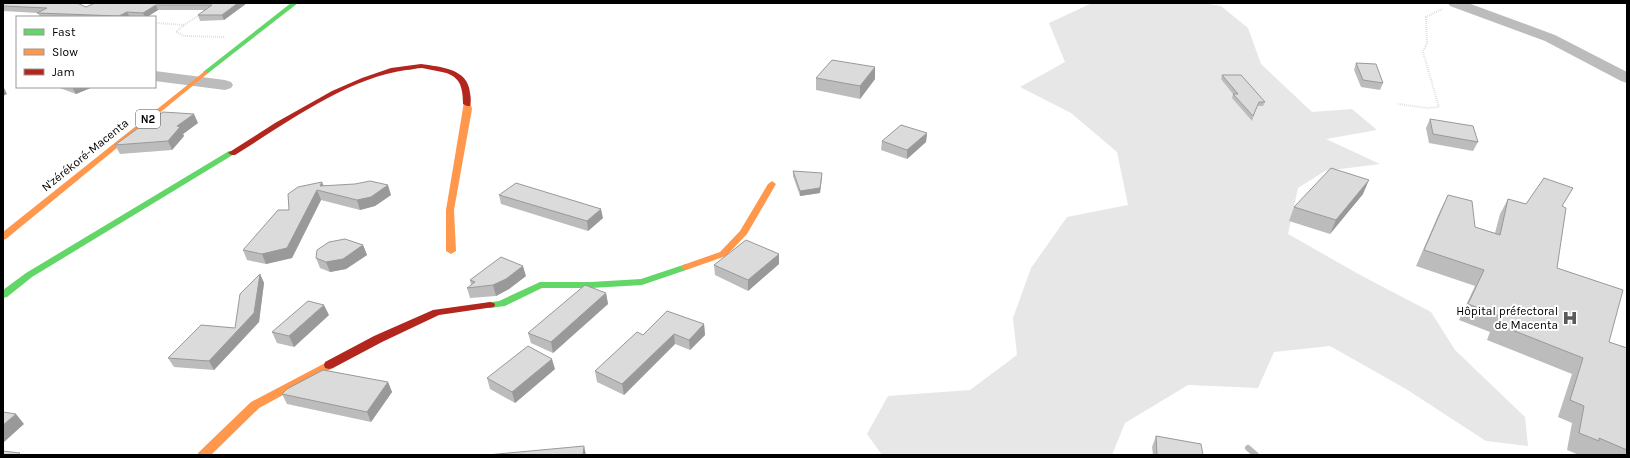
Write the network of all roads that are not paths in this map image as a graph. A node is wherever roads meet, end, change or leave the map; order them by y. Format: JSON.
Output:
{"nodes":[{"id":1,"x":295,"y":3,"type":"edge"},
{"id":2,"x":1457,"y":4,"type":"edge"},
{"id":3,"x":156,"y":76,"type":"edge"},
{"id":4,"x":1627,"y":78,"type":"edge"},
{"id":5,"x":195,"y":81,"type":"junction"},
{"id":6,"x":225,"y":85,"type":"dead end"},
{"id":7,"x":772,"y":184,"type":"dead end"},
{"id":8,"x":5,"y":234,"type":"edge"},
{"id":9,"x":451,"y":251,"type":"dead end"},
{"id":10,"x":3,"y":295,"type":"edge"},
{"id":11,"x":203,"y":455,"type":"edge"}],
"edges":[{"from":1,"to":5,"type":"main road","name":"N'zérékoré-Macenta","number":"N2"},
{"from":2,"to":4,"type":"street"},
{"from":3,"to":5,"type":"street"},
{"from":5,"to":6,"type":"street"},
{"from":5,"to":8,"type":"main road","name":"N'zérékoré-Macenta","number":"N2"},
{"from":7,"to":11,"type":"main road"},
{"from":9,"to":10,"type":"main road"}]}
